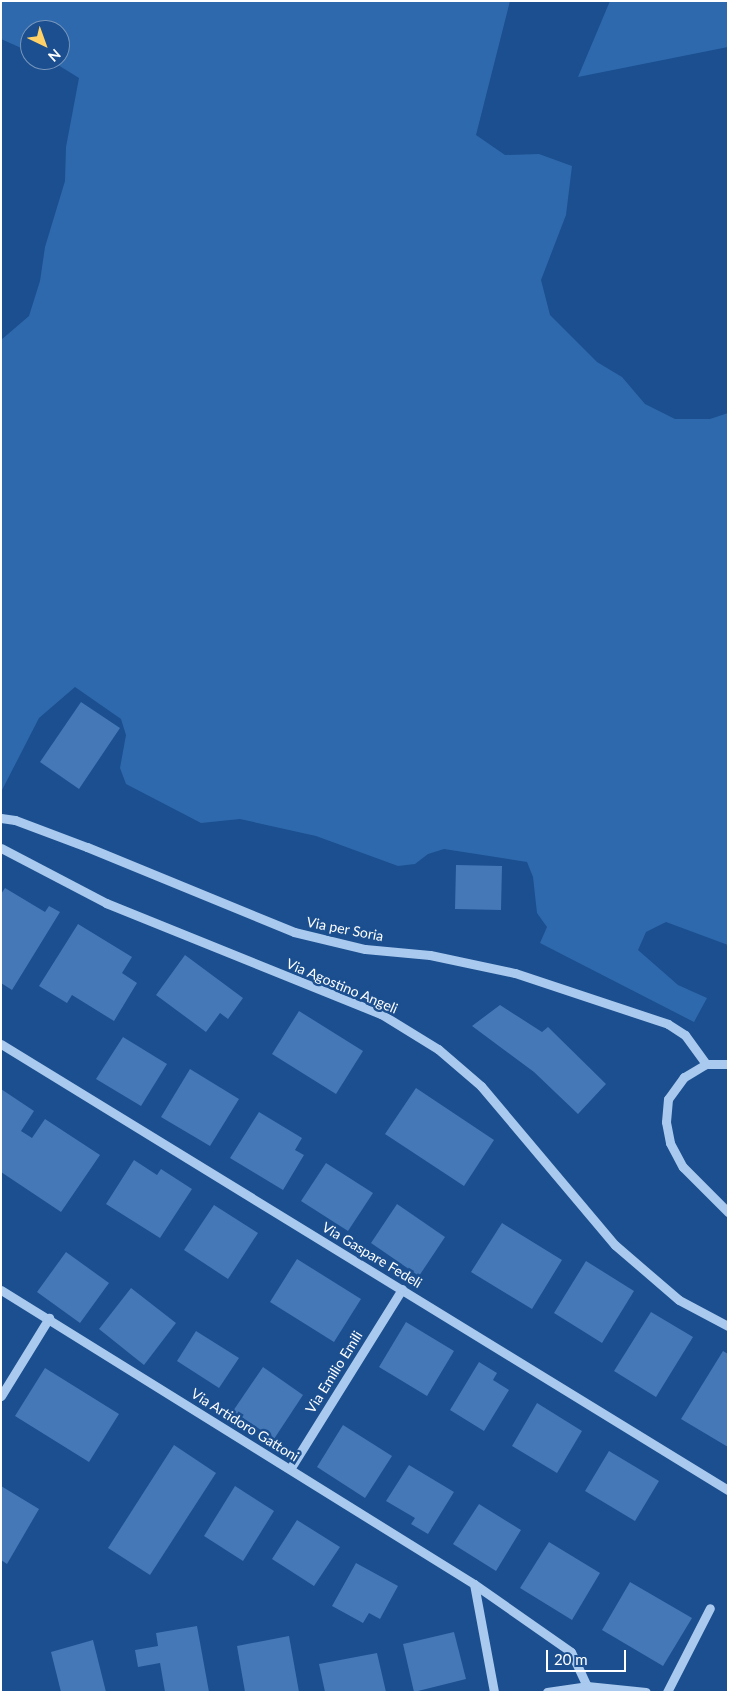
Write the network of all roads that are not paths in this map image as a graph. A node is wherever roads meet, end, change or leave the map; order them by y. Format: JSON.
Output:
{"nodes":[{"id":1,"x":1,"y":818,"type":"edge"},
{"id":2,"x":1,"y":848,"type":"edge"},
{"id":3,"x":1,"y":1044,"type":"edge"},
{"id":4,"x":706,"y":1064,"type":"junction"},
{"id":5,"x":728,"y":1064,"type":"edge"},
{"id":6,"x":728,"y":1212,"type":"edge"},
{"id":7,"x":402,"y":1289,"type":"junction"},
{"id":8,"x":1,"y":1290,"type":"edge"},
{"id":9,"x":49,"y":1318,"type":"junction"},
{"id":10,"x":728,"y":1326,"type":"edge"},
{"id":11,"x":1,"y":1396,"type":"edge"},
{"id":12,"x":290,"y":1469,"type":"junction"},
{"id":13,"x":728,"y":1490,"type":"edge"},
{"id":14,"x":474,"y":1584,"type":"junction"},
{"id":15,"x":710,"y":1608,"type":"dead end"},
{"id":16,"x":587,"y":1686,"type":"junction"},
{"id":17,"x":494,"y":1692,"type":"edge"},
{"id":18,"x":547,"y":1692,"type":"edge"},
{"id":19,"x":646,"y":1692,"type":"edge"},
{"id":20,"x":667,"y":1692,"type":"edge"}],
"edges":[{"from":1,"to":4,"type":"street","name":"Via per Soria"},
{"from":2,"to":10,"type":"street","name":"Via Agostino Angeli"},
{"from":3,"to":7,"type":"street","name":"Via Gaspare Fedeli"},
{"from":4,"to":5,"type":"street"},
{"from":4,"to":6,"type":"street"},
{"from":7,"to":12,"type":"street","name":"Via Emilio Emili"},
{"from":7,"to":13,"type":"street","name":"Via Gaspare Fedeli"},
{"from":8,"to":9,"type":"street","name":"Via Artidoro Gattoni"},
{"from":9,"to":11,"type":"street"},
{"from":9,"to":12,"type":"street","name":"Via Artidoro Gattoni"},
{"from":12,"to":14,"type":"street","name":"Via Artidoro Gattoni"},
{"from":14,"to":16,"type":"street","name":"Via Artidoro Gattoni"},
{"from":14,"to":17,"type":"street"},
{"from":15,"to":20,"type":"street"},
{"from":16,"to":18,"type":"street"},
{"from":16,"to":19,"type":"street"}]}
